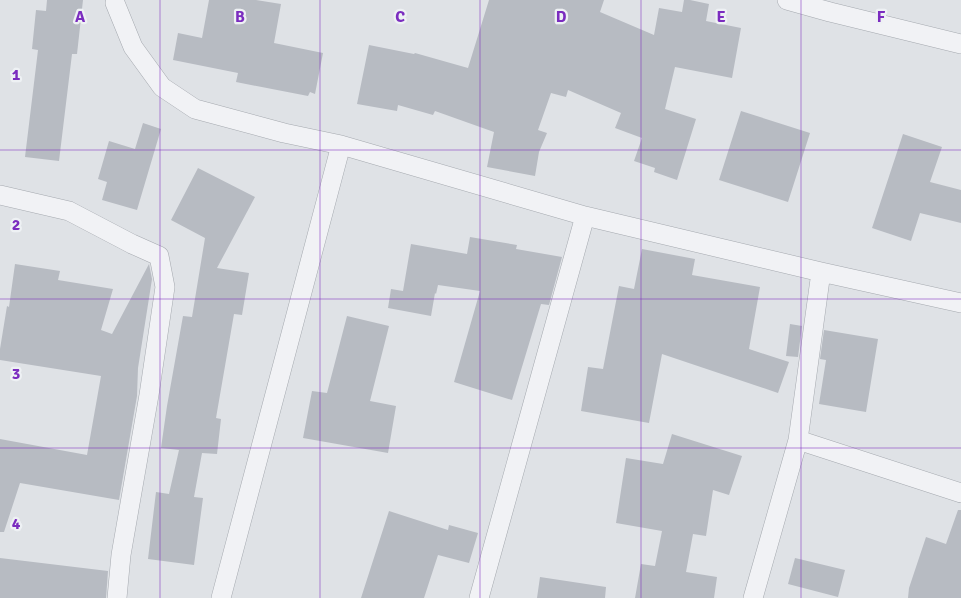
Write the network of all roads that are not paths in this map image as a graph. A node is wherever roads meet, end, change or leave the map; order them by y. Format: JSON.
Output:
{"nodes":[{"id":1,"x":787,"y":0,"type":"edge"},
{"id":2,"x":115,"y":1,"type":"edge"},
{"id":3,"x":961,"y":44,"type":"edge"},
{"id":4,"x":341,"y":145,"type":"junction"},
{"id":5,"x":0,"y":195,"type":"edge"},
{"id":6,"x":585,"y":216,"type":"junction"},
{"id":7,"x":821,"y":272,"type":"junction"},
{"id":8,"x":961,"y":303,"type":"edge"},
{"id":9,"x":798,"y":440,"type":"junction"},
{"id":10,"x":961,"y":493,"type":"edge"},
{"id":11,"x":117,"y":598,"type":"edge"},
{"id":12,"x":221,"y":598,"type":"edge"},
{"id":13,"x":480,"y":598,"type":"edge"},
{"id":14,"x":753,"y":598,"type":"edge"}],
"edges":[{"from":1,"to":3,"type":"street"},
{"from":2,"to":4,"type":"street"},
{"from":4,"to":6,"type":"street"},
{"from":4,"to":12,"type":"street"},
{"from":5,"to":11,"type":"street"},
{"from":6,"to":7,"type":"street"},
{"from":6,"to":13,"type":"street"},
{"from":7,"to":8,"type":"street"},
{"from":7,"to":9,"type":"street"},
{"from":9,"to":10,"type":"street"},
{"from":9,"to":14,"type":"street"}]}
